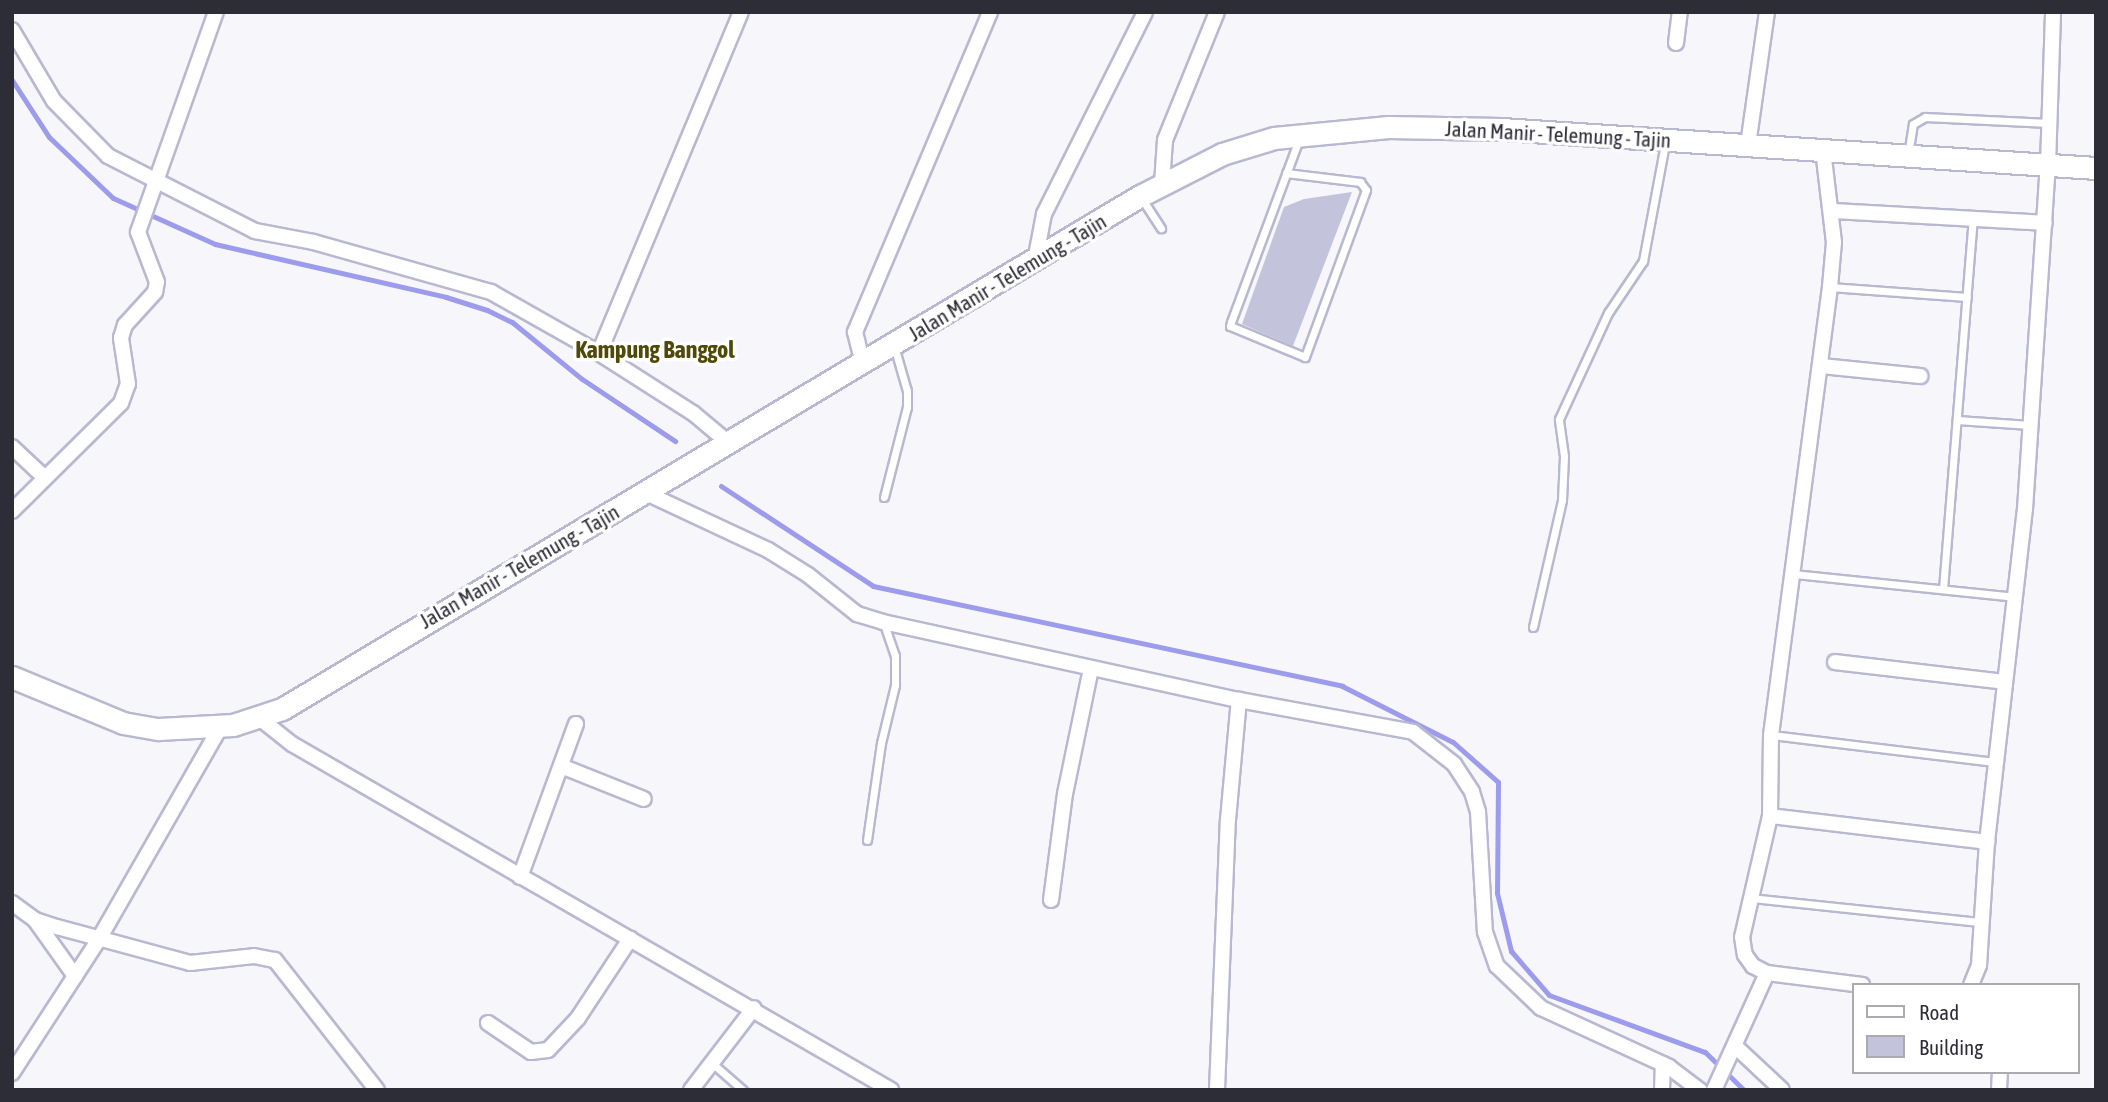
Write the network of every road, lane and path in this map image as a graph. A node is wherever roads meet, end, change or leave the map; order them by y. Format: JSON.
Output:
{"nodes":[{"id":1,"x":216,"y":12,"type":"edge"},
{"id":2,"x":740,"y":12,"type":"edge"},
{"id":3,"x":990,"y":12,"type":"edge"},
{"id":4,"x":1145,"y":12,"type":"edge"},
{"id":5,"x":1217,"y":12,"type":"edge"},
{"id":6,"x":1679,"y":12,"type":"edge"},
{"id":7,"x":1767,"y":12,"type":"edge"},
{"id":8,"x":2053,"y":12,"type":"edge"},
{"id":9,"x":12,"y":30,"type":"edge"},
{"id":10,"x":1676,"y":43,"type":"dead end"},
{"id":11,"x":2050,"y":123,"type":"junction"},
{"id":12,"x":1301,"y":133,"type":"junction"},
{"id":13,"x":1665,"y":139,"type":"junction"},
{"id":14,"x":1748,"y":145,"type":"junction"},
{"id":15,"x":1823,"y":150,"type":"junction"},
{"id":16,"x":1908,"y":155,"type":"junction"},
{"id":17,"x":2048,"y":165,"type":"junction"},
{"id":18,"x":2096,"y":168,"type":"edge"},
{"id":19,"x":1286,"y":173,"type":"junction"},
{"id":20,"x":1162,"y":184,"type":"junction"},
{"id":21,"x":155,"y":187,"type":"junction"},
{"id":22,"x":1140,"y":196,"type":"junction"},
{"id":23,"x":1832,"y":211,"type":"junction"},
{"id":24,"x":1973,"y":219,"type":"junction"},
{"id":25,"x":2045,"y":223,"type":"junction"},
{"id":26,"x":1161,"y":228,"type":"dead end"},
{"id":27,"x":1036,"y":256,"type":"junction"},
{"id":28,"x":1830,"y":287,"type":"junction"},
{"id":29,"x":1967,"y":297,"type":"junction"},
{"id":30,"x":894,"y":346,"type":"junction"},
{"id":31,"x":599,"y":353,"type":"junction"},
{"id":32,"x":863,"y":364,"type":"junction"},
{"id":33,"x":1821,"y":366,"type":"junction"},
{"id":34,"x":1920,"y":376,"type":"dead end"},
{"id":35,"x":1957,"y":419,"type":"junction"},
{"id":36,"x":2031,"y":425,"type":"junction"},
{"id":37,"x":730,"y":444,"type":"junction"},
{"id":38,"x":12,"y":447,"type":"edge"},
{"id":39,"x":44,"y":477,"type":"junction"},
{"id":40,"x":646,"y":493,"type":"junction"},
{"id":41,"x":884,"y":497,"type":"dead end"},
{"id":42,"x":12,"y":511,"type":"edge"},
{"id":43,"x":1794,"y":574,"type":"junction"},
{"id":44,"x":1943,"y":589,"type":"junction"},
{"id":45,"x":2016,"y":597,"type":"junction"},
{"id":46,"x":883,"y":622,"type":"junction"},
{"id":47,"x":1533,"y":627,"type":"dead end"},
{"id":48,"x":1835,"y":662,"type":"dead end"},
{"id":49,"x":1091,"y":669,"type":"junction"},
{"id":50,"x":12,"y":677,"type":"edge"},
{"id":51,"x":2004,"y":682,"type":"junction"},
{"id":52,"x":1239,"y":700,"type":"junction"},
{"id":53,"x":258,"y":717,"type":"junction"},
{"id":54,"x":576,"y":724,"type":"dead end"},
{"id":55,"x":221,"y":726,"type":"junction"},
{"id":56,"x":1771,"y":735,"type":"junction"},
{"id":57,"x":1995,"y":762,"type":"junction"},
{"id":58,"x":561,"y":766,"type":"junction"},
{"id":59,"x":644,"y":799,"type":"dead end"},
{"id":60,"x":1770,"y":816,"type":"junction"},
{"id":61,"x":867,"y":840,"type":"dead end"},
{"id":62,"x":1987,"y":842,"type":"junction"},
{"id":63,"x":520,"y":877,"type":"junction"},
{"id":64,"x":1751,"y":898,"type":"junction"},
{"id":65,"x":1051,"y":900,"type":"dead end"},
{"id":66,"x":12,"y":903,"type":"edge"},
{"id":67,"x":35,"y":920,"type":"junction"},
{"id":68,"x":1982,"y":922,"type":"junction"},
{"id":69,"x":99,"y":939,"type":"junction"},
{"id":70,"x":630,"y":939,"type":"junction"},
{"id":71,"x":1767,"y":973,"type":"junction"},
{"id":72,"x":75,"y":976,"type":"junction"},
{"id":73,"x":1973,"y":983,"type":"edge"},
{"id":74,"x":1853,"y":984,"type":"edge"},
{"id":75,"x":754,"y":1008,"type":"junction"},
{"id":76,"x":488,"y":1023,"type":"dead end"},
{"id":77,"x":1733,"y":1051,"type":"junction"},
{"id":78,"x":1663,"y":1064,"type":"junction"},
{"id":79,"x":713,"y":1065,"type":"junction"},
{"id":80,"x":12,"y":1073,"type":"edge"},
{"id":81,"x":1717,"y":1084,"type":"edge"},
{"id":82,"x":377,"y":1090,"type":"edge"},
{"id":83,"x":691,"y":1090,"type":"edge"},
{"id":84,"x":743,"y":1090,"type":"edge"},
{"id":85,"x":891,"y":1090,"type":"edge"},
{"id":86,"x":1217,"y":1090,"type":"edge"},
{"id":87,"x":1662,"y":1090,"type":"edge"},
{"id":88,"x":1700,"y":1090,"type":"edge"},
{"id":89,"x":1782,"y":1090,"type":"edge"}],
"edges":[{"from":1,"to":21,"type":"street"},
{"from":2,"to":31,"type":"street"},
{"from":3,"to":32,"type":"street"},
{"from":4,"to":27,"type":"street"},
{"from":5,"to":20,"type":"street"},
{"from":6,"to":10,"type":"street"},
{"from":7,"to":14,"type":"street"},
{"from":8,"to":11,"type":"street"},
{"from":9,"to":21,"type":"street"},
{"from":11,"to":16,"type":"lane"},
{"from":11,"to":17,"type":"street"},
{"from":12,"to":13,"type":"main road","name":"Jalan Manir - Telemung - Tajin"},
{"from":12,"to":19,"type":"lane"},
{"from":12,"to":20,"type":"main road","name":"Jalan Manir - Telemung - Tajin"},
{"from":13,"to":14,"type":"main road","name":"Jalan Manir - Telemung - Tajin"},
{"from":13,"to":47,"type":"lane"},
{"from":14,"to":15,"type":"main road","name":"Jalan Manir - Telemung - Tajin"},
{"from":15,"to":16,"type":"main road","name":"Jalan Manir - Telemung - Tajin"},
{"from":15,"to":23,"type":"street"},
{"from":16,"to":17,"type":"main road","name":"Jalan Manir - Telemung - Tajin"},
{"from":17,"to":18,"type":"main road","name":"Jalan Manir - Telemung - Tajin"},
{"from":17,"to":25,"type":"street"},
{"from":19,"to":19,"type":"lane"},
{"from":20,"to":22,"type":"main road","name":"Jalan Manir - Telemung - Tajin"},
{"from":21,"to":31,"type":"street"},
{"from":21,"to":39,"type":"street"},
{"from":22,"to":26,"type":"lane"},
{"from":22,"to":27,"type":"main road","name":"Jalan Manir - Telemung - Tajin"},
{"from":23,"to":24,"type":"street"},
{"from":23,"to":28,"type":"street"},
{"from":24,"to":25,"type":"street"},
{"from":24,"to":29,"type":"lane"},
{"from":25,"to":36,"type":"street"},
{"from":27,"to":30,"type":"main road","name":"Jalan Manir - Telemung - Tajin"},
{"from":28,"to":29,"type":"lane"},
{"from":28,"to":33,"type":"street"},
{"from":29,"to":35,"type":"lane"},
{"from":30,"to":32,"type":"main road","name":"Jalan Manir - Telemung - Tajin"},
{"from":30,"to":41,"type":"lane"},
{"from":31,"to":37,"type":"street"},
{"from":32,"to":37,"type":"main road","name":"Jalan Manir - Telemung - Tajin"},
{"from":33,"to":34,"type":"street"},
{"from":33,"to":43,"type":"street"},
{"from":35,"to":36,"type":"lane"},
{"from":35,"to":44,"type":"lane"},
{"from":36,"to":45,"type":"street"},
{"from":37,"to":40,"type":"main road","name":"Jalan Manir - Telemung - Tajin"},
{"from":38,"to":39,"type":"street"},
{"from":39,"to":42,"type":"street"},
{"from":40,"to":46,"type":"street"},
{"from":40,"to":53,"type":"main road","name":"Jalan Manir - Telemung - Tajin"},
{"from":43,"to":44,"type":"lane"},
{"from":43,"to":56,"type":"street"},
{"from":44,"to":45,"type":"lane"},
{"from":45,"to":51,"type":"street"},
{"from":46,"to":49,"type":"street"},
{"from":46,"to":61,"type":"lane"},
{"from":48,"to":51,"type":"street"},
{"from":49,"to":52,"type":"street"},
{"from":49,"to":65,"type":"street"},
{"from":50,"to":55,"type":"main road","name":"Jalan Manir - Telemung - Tajin"},
{"from":51,"to":57,"type":"street"},
{"from":52,"to":78,"type":"street"},
{"from":52,"to":86,"type":"street"},
{"from":53,"to":55,"type":"main road","name":"Jalan Manir - Telemung - Tajin"},
{"from":53,"to":63,"type":"street"},
{"from":54,"to":58,"type":"street"},
{"from":55,"to":69,"type":"street"},
{"from":56,"to":57,"type":"lane"},
{"from":56,"to":60,"type":"street"},
{"from":57,"to":62,"type":"street"},
{"from":58,"to":59,"type":"street"},
{"from":58,"to":63,"type":"street"},
{"from":60,"to":62,"type":"street"},
{"from":60,"to":64,"type":"street"},
{"from":62,"to":68,"type":"street"},
{"from":63,"to":70,"type":"street"},
{"from":64,"to":68,"type":"lane"},
{"from":64,"to":71,"type":"street"},
{"from":66,"to":67,"type":"street"},
{"from":67,"to":69,"type":"street"},
{"from":67,"to":72,"type":"street"},
{"from":68,"to":73,"type":"street"},
{"from":69,"to":72,"type":"street"},
{"from":69,"to":82,"type":"street"},
{"from":70,"to":75,"type":"street"},
{"from":70,"to":76,"type":"street"},
{"from":71,"to":74,"type":"street"},
{"from":71,"to":77,"type":"street"},
{"from":72,"to":80,"type":"street"},
{"from":75,"to":79,"type":"street"},
{"from":75,"to":85,"type":"street"},
{"from":77,"to":81,"type":"street"},
{"from":77,"to":89,"type":"street"},
{"from":78,"to":87,"type":"street"},
{"from":78,"to":88,"type":"street"},
{"from":79,"to":83,"type":"street"},
{"from":79,"to":84,"type":"lane"}]}
